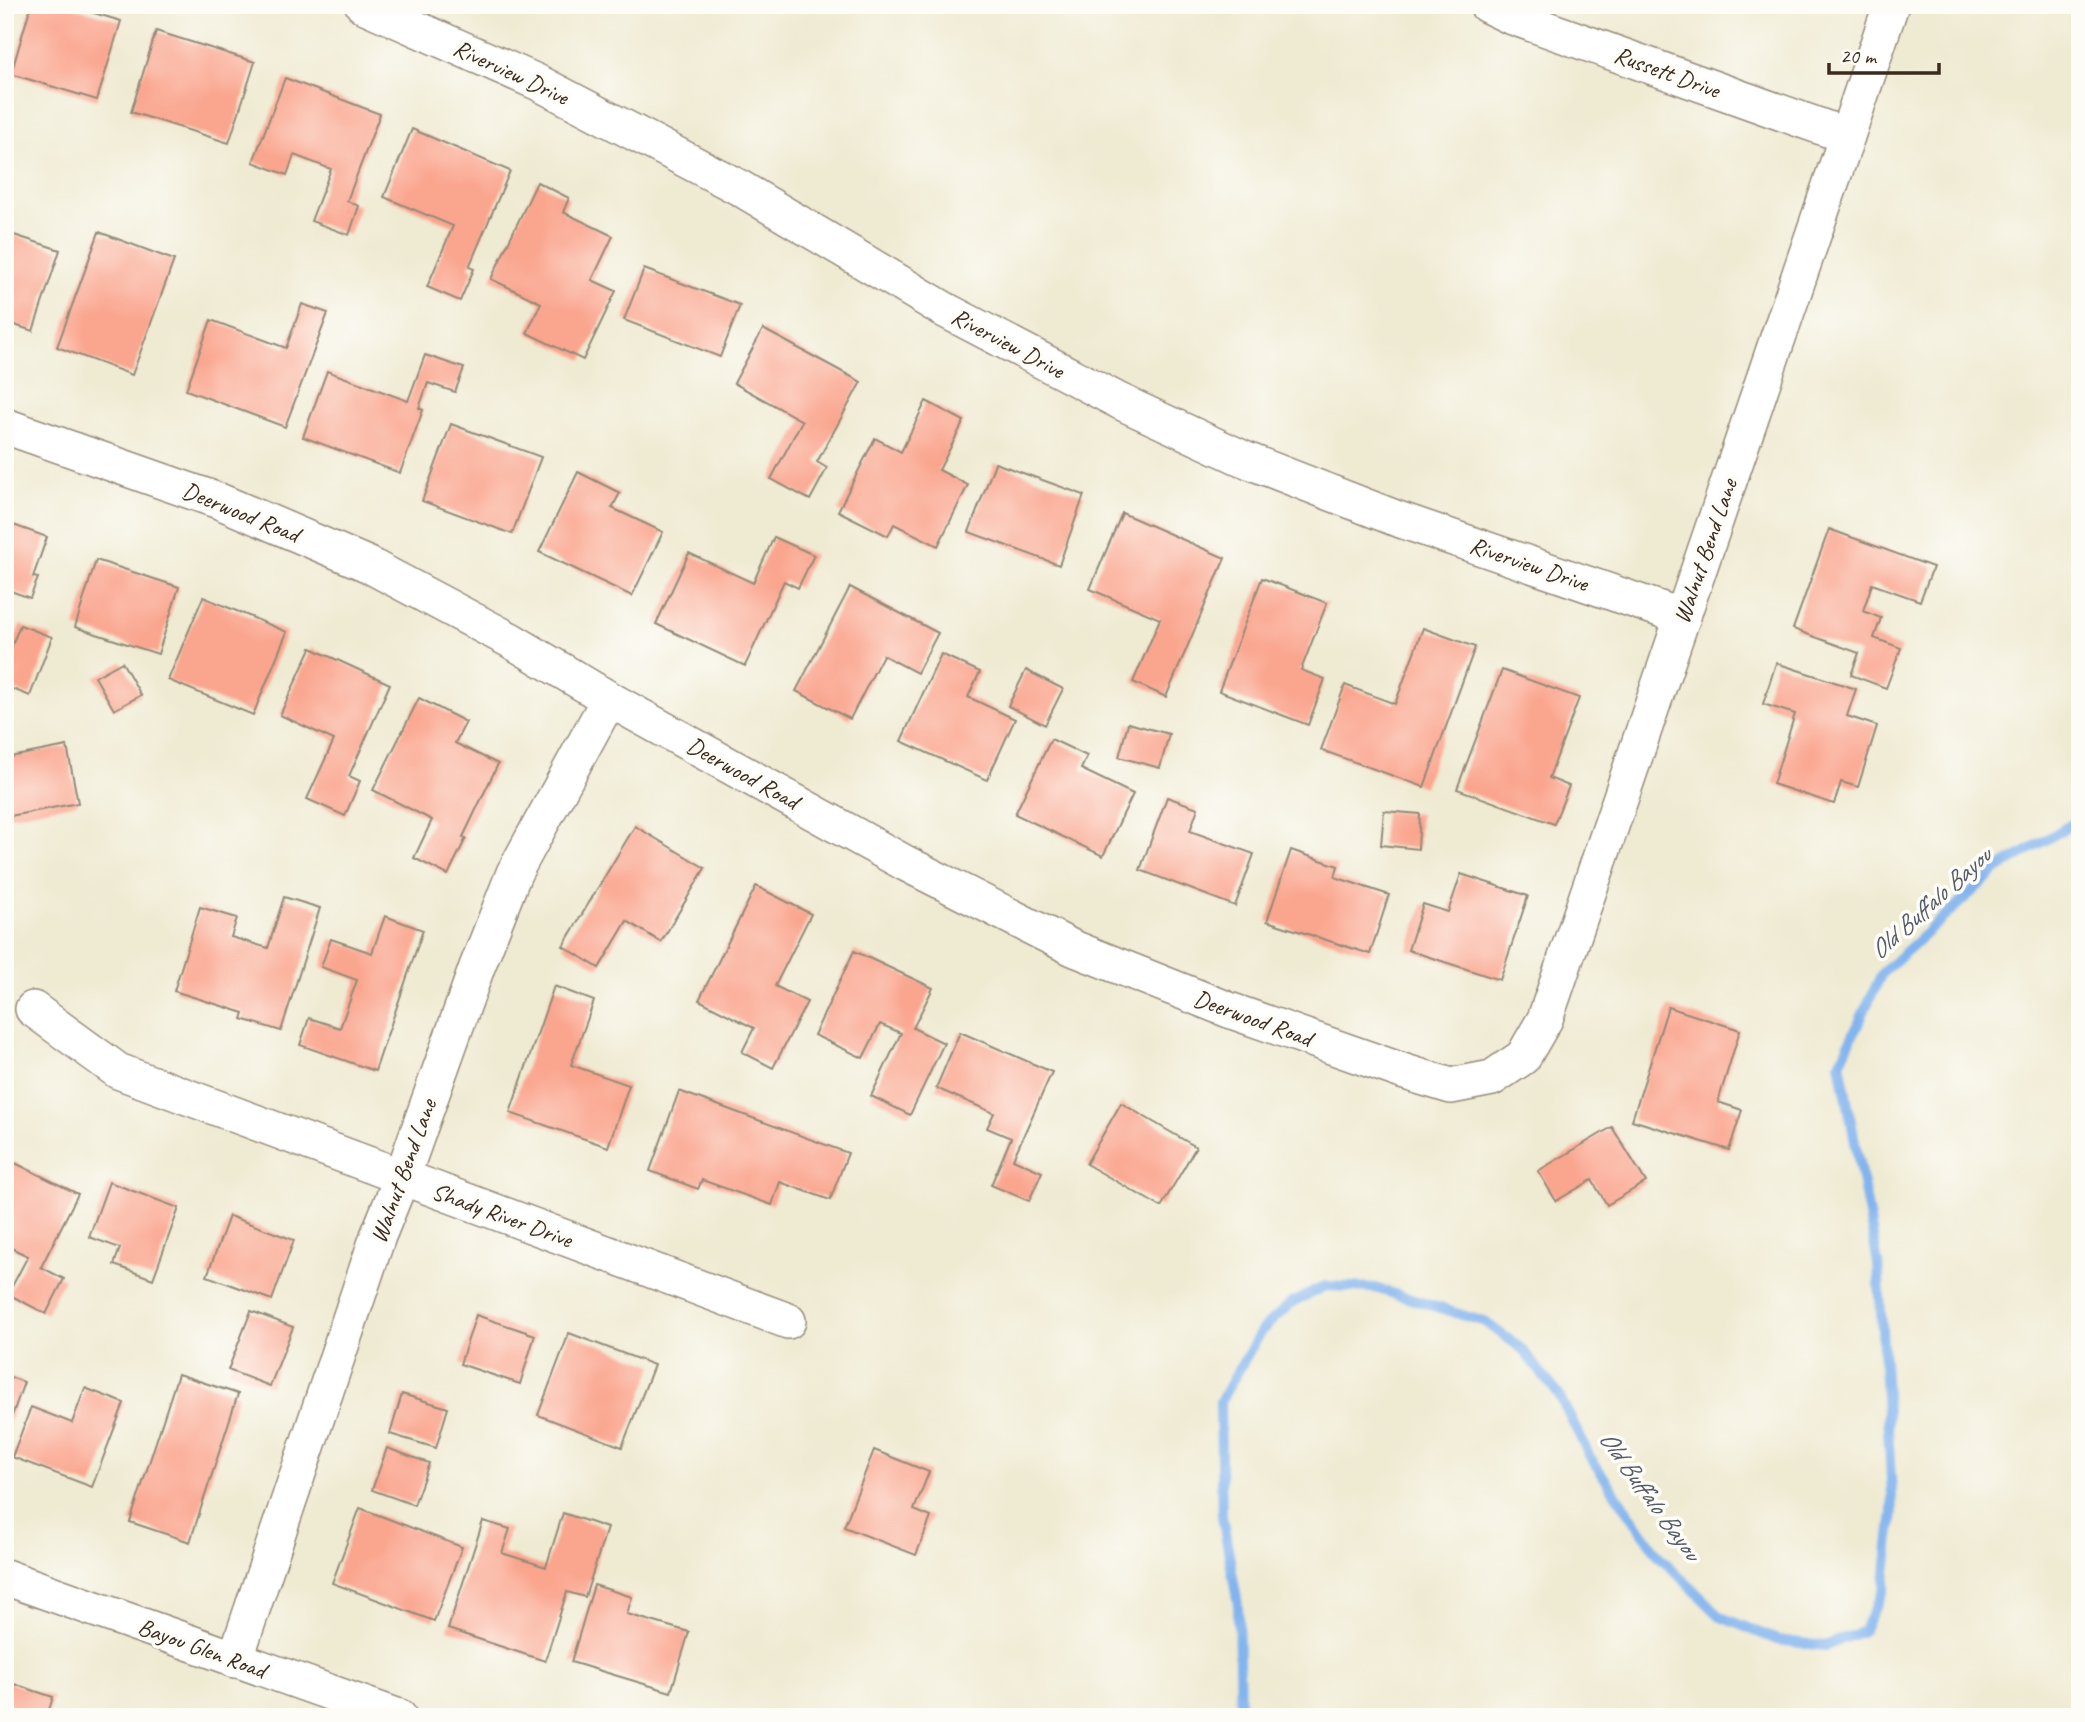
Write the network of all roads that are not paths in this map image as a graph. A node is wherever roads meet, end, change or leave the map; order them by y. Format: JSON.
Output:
{"nodes":[{"id":1,"x":363,"y":5,"type":"edge"},
{"id":2,"x":1487,"y":5,"type":"edge"},
{"id":3,"x":1891,"y":5,"type":"edge"},
{"id":4,"x":1847,"y":136,"type":"junction"},
{"id":5,"x":5,"y":426,"type":"edge"},
{"id":6,"x":1683,"y":617,"type":"junction"},
{"id":7,"x":609,"y":699,"type":"junction"},
{"id":8,"x":33,"y":1009,"type":"dead end"},
{"id":9,"x":1492,"y":1078,"type":"joint"},
{"id":10,"x":402,"y":1177,"type":"junction"},
{"id":11,"x":788,"y":1321,"type":"dead end"},
{"id":12,"x":5,"y":1577,"type":"edge"},
{"id":13,"x":235,"y":1660,"type":"junction"},
{"id":14,"x":399,"y":1717,"type":"edge"}],
"edges":[{"from":1,"to":6,"type":"street","name":"Riverview Drive"},
{"from":2,"to":4,"type":"street","name":"Russett Drive"},
{"from":3,"to":4,"type":"street","name":"Walnut Bend Lane"},
{"from":4,"to":6,"type":"street","name":"Walnut Bend Lane"},
{"from":5,"to":7,"type":"street","name":"Deerwood Road"},
{"from":6,"to":9,"type":"street","name":"Walnut Bend Lane"},
{"from":7,"to":9,"type":"street","name":"Deerwood Road"},
{"from":7,"to":10,"type":"street","name":"Walnut Bend Lane"},
{"from":8,"to":10,"type":"street","name":"Shady River Drive"},
{"from":10,"to":11,"type":"street","name":"Shady River Drive"},
{"from":10,"to":13,"type":"street","name":"Walnut Bend Lane"},
{"from":12,"to":13,"type":"street","name":"Bayou Glen Road"},
{"from":13,"to":14,"type":"street","name":"Bayou Glen Road"}]}
